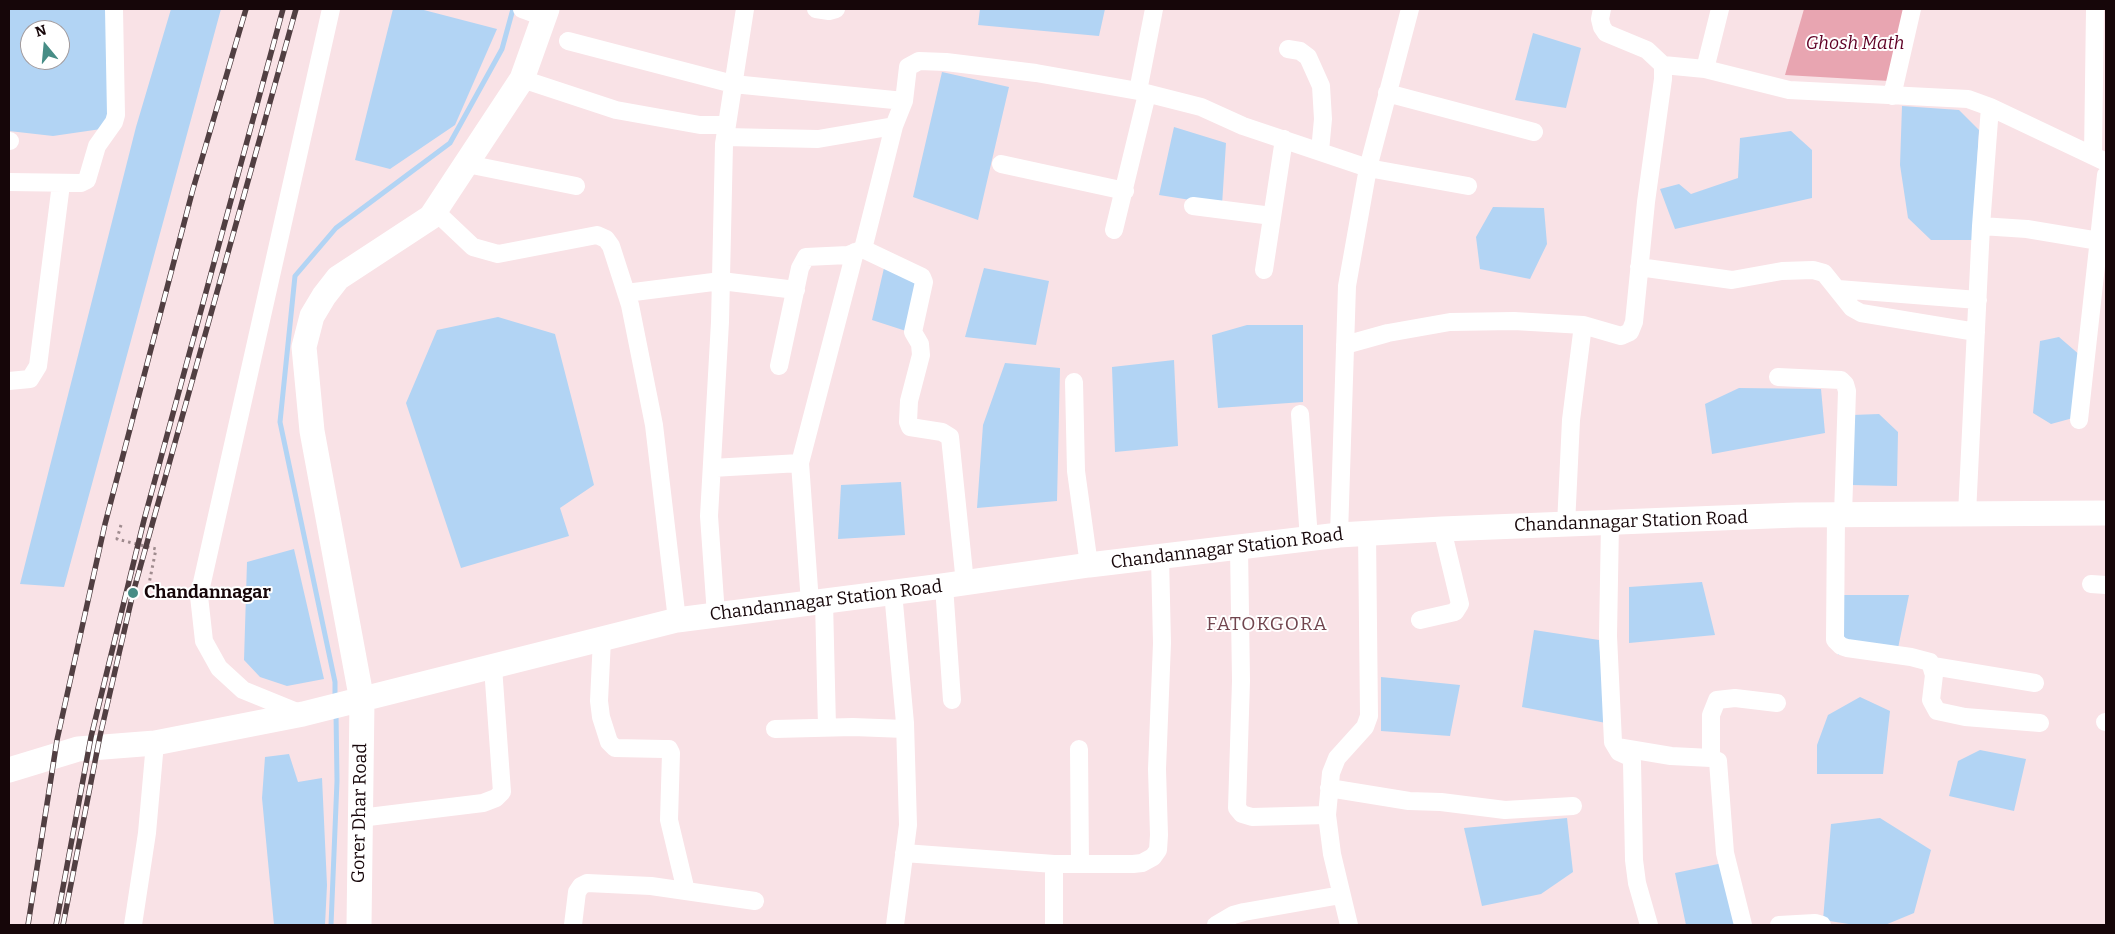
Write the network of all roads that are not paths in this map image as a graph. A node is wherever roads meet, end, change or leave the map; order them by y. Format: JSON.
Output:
{"nodes":[{"id":1,"x":114,"y":9,"type":"edge"},
{"id":2,"x":331,"y":9,"type":"edge"},
{"id":3,"x":745,"y":9,"type":"edge"},
{"id":4,"x":816,"y":9,"type":"edge"},
{"id":5,"x":836,"y":9,"type":"edge"},
{"id":6,"x":1154,"y":9,"type":"edge"},
{"id":7,"x":1410,"y":9,"type":"edge"},
{"id":8,"x":1602,"y":9,"type":"edge"},
{"id":9,"x":1720,"y":9,"type":"edge"},
{"id":10,"x":1912,"y":9,"type":"edge"},
{"id":11,"x":2095,"y":9,"type":"edge"},
{"id":12,"x":534,"y":11,"type":"edge"},
{"id":13,"x":568,"y":41,"type":"dead end"},
{"id":14,"x":1288,"y":49,"type":"dead end"},
{"id":15,"x":1663,"y":65,"type":"junction"},
{"id":16,"x":1705,"y":69,"type":"junction"},
{"id":17,"x":522,"y":79,"type":"junction"},
{"id":18,"x":733,"y":84,"type":"junction"},
{"id":19,"x":1142,"y":93,"type":"junction"},
{"id":20,"x":1387,"y":93,"type":"junction"},
{"id":21,"x":1892,"y":96,"type":"junction"},
{"id":22,"x":904,"y":102,"type":"junction"},
{"id":23,"x":1990,"y":107,"type":"junction"},
{"id":24,"x":894,"y":126,"type":"junction"},
{"id":25,"x":726,"y":131,"type":"junction"},
{"id":26,"x":1534,"y":132,"type":"dead end"},
{"id":27,"x":1284,"y":139,"type":"junction"},
{"id":28,"x":1320,"y":151,"type":"junction"},
{"id":29,"x":2100,"y":159,"type":"edge"},
{"id":30,"x":467,"y":164,"type":"junction"},
{"id":31,"x":1001,"y":164,"type":"dead end"},
{"id":32,"x":1368,"y":168,"type":"junction"},
{"id":33,"x":2106,"y":174,"type":"edge"},
{"id":34,"x":9,"y":182,"type":"edge"},
{"id":35,"x":62,"y":184,"type":"junction"},
{"id":36,"x":576,"y":186,"type":"dead end"},
{"id":37,"x":1468,"y":186,"type":"dead end"},
{"id":38,"x":1125,"y":191,"type":"junction"},
{"id":39,"x":1193,"y":206,"type":"dead end"},
{"id":40,"x":435,"y":211,"type":"junction"},
{"id":41,"x":1272,"y":216,"type":"junction"},
{"id":42,"x":1981,"y":226,"type":"junction"},
{"id":43,"x":1114,"y":230,"type":"dead end"},
{"id":44,"x":2099,"y":241,"type":"junction"},
{"id":45,"x":859,"y":251,"type":"junction"},
{"id":46,"x":1639,"y":267,"type":"junction"},
{"id":47,"x":1264,"y":270,"type":"dead end"},
{"id":48,"x":721,"y":281,"type":"junction"},
{"id":49,"x":1838,"y":289,"type":"junction"},
{"id":50,"x":796,"y":290,"type":"junction"},
{"id":51,"x":626,"y":294,"type":"junction"},
{"id":52,"x":1978,"y":300,"type":"junction"},
{"id":53,"x":1582,"y":325,"type":"junction"},
{"id":54,"x":1976,"y":332,"type":"junction"},
{"id":55,"x":1345,"y":345,"type":"junction"},
{"id":56,"x":779,"y":366,"type":"dead end"},
{"id":57,"x":1778,"y":377,"type":"dead end"},
{"id":58,"x":9,"y":381,"type":"edge"},
{"id":59,"x":1074,"y":382,"type":"dead end"},
{"id":60,"x":1300,"y":414,"type":"dead end"},
{"id":61,"x":2079,"y":420,"type":"dead end"},
{"id":62,"x":800,"y":463,"type":"junction"},
{"id":63,"x":712,"y":468,"type":"junction"},
{"id":64,"x":2106,"y":513,"type":"edge"},
{"id":65,"x":1967,"y":514,"type":"junction"},
{"id":66,"x":1840,"y":515,"type":"junction"},
{"id":67,"x":1610,"y":523,"type":"junction"},
{"id":68,"x":1566,"y":525,"type":"junction"},
{"id":69,"x":1442,"y":529,"type":"junction"},
{"id":70,"x":1367,"y":533,"type":"junction"},
{"id":71,"x":1340,"y":535,"type":"junction"},
{"id":72,"x":1309,"y":539,"type":"junction"},
{"id":73,"x":1239,"y":547,"type":"junction"},
{"id":74,"x":1160,"y":557,"type":"junction"},
{"id":75,"x":1089,"y":565,"type":"junction"},
{"id":76,"x":954,"y":584,"type":"junction"},
{"id":77,"x":894,"y":592,"type":"junction"},
{"id":78,"x":817,"y":602,"type":"junction"},
{"id":79,"x":716,"y":615,"type":"junction"},
{"id":80,"x":677,"y":620,"type":"junction"},
{"id":81,"x":1420,"y":620,"type":"dead end"},
{"id":82,"x":602,"y":639,"type":"junction"},
{"id":83,"x":1933,"y":666,"type":"junction"},
{"id":84,"x":493,"y":667,"type":"junction"},
{"id":85,"x":2035,"y":683,"type":"dead end"},
{"id":86,"x":952,"y":700,"type":"dead end"},
{"id":87,"x":1777,"y":704,"type":"dead end"},
{"id":88,"x":346,"y":705,"type":"junction"},
{"id":89,"x":303,"y":714,"type":"junction"},
{"id":90,"x":2040,"y":723,"type":"dead end"},
{"id":91,"x":827,"y":727,"type":"junction"},
{"id":92,"x":774,"y":729,"type":"dead end"},
{"id":93,"x":905,"y":729,"type":"junction"},
{"id":94,"x":155,"y":743,"type":"junction"},
{"id":95,"x":1616,"y":747,"type":"junction"},
{"id":96,"x":1079,"y":749,"type":"dead end"},
{"id":97,"x":1711,"y":758,"type":"junction"},
{"id":98,"x":9,"y":770,"type":"edge"},
{"id":99,"x":1329,"y":788,"type":"junction"},
{"id":100,"x":1573,"y":806,"type":"dead end"},
{"id":101,"x":1327,"y":815,"type":"junction"},
{"id":102,"x":360,"y":818,"type":"junction"},
{"id":103,"x":904,"y":853,"type":"junction"},
{"id":104,"x":1054,"y":864,"type":"junction"},
{"id":105,"x":1080,"y":864,"type":"junction"},
{"id":106,"x":686,"y":891,"type":"junction"},
{"id":107,"x":1341,"y":895,"type":"junction"},
{"id":108,"x":755,"y":901,"type":"dead end"},
{"id":109,"x":1223,"y":923,"type":"edge"},
{"id":110,"x":133,"y":925,"type":"edge"},
{"id":111,"x":359,"y":925,"type":"edge"},
{"id":112,"x":573,"y":925,"type":"edge"},
{"id":113,"x":895,"y":925,"type":"edge"},
{"id":114,"x":1054,"y":925,"type":"edge"},
{"id":115,"x":1349,"y":925,"type":"edge"},
{"id":116,"x":1649,"y":925,"type":"edge"},
{"id":117,"x":1744,"y":925,"type":"edge"},
{"id":118,"x":1779,"y":925,"type":"edge"},
{"id":119,"x":1822,"y":925,"type":"edge"}],
"edges":[{"from":1,"to":35,"type":"street"},
{"from":2,"to":89,"type":"street"},
{"from":3,"to":18,"type":"street"},
{"from":4,"to":5,"type":"street"},
{"from":6,"to":19,"type":"street"},
{"from":7,"to":20,"type":"street"},
{"from":8,"to":15,"type":"street"},
{"from":9,"to":16,"type":"street"},
{"from":10,"to":21,"type":"street"},
{"from":11,"to":29,"type":"street"},
{"from":12,"to":17,"type":"main road","name":"Gorer Dhar Road"},
{"from":13,"to":18,"type":"street"},
{"from":14,"to":28,"type":"street"},
{"from":15,"to":16,"type":"street"},
{"from":15,"to":46,"type":"street"},
{"from":16,"to":21,"type":"street"},
{"from":17,"to":25,"type":"street"},
{"from":17,"to":30,"type":"main road","name":"Gorer Dhar Road"},
{"from":18,"to":22,"type":"street"},
{"from":18,"to":25,"type":"street"},
{"from":19,"to":22,"type":"street"},
{"from":19,"to":27,"type":"street"},
{"from":19,"to":38,"type":"street"},
{"from":20,"to":26,"type":"street"},
{"from":20,"to":32,"type":"street"},
{"from":21,"to":23,"type":"street"},
{"from":22,"to":24,"type":"street"},
{"from":23,"to":29,"type":"street"},
{"from":23,"to":42,"type":"street"},
{"from":24,"to":25,"type":"street"},
{"from":24,"to":45,"type":"street"},
{"from":25,"to":48,"type":"street"},
{"from":27,"to":28,"type":"street"},
{"from":27,"to":41,"type":"street"},
{"from":28,"to":32,"type":"street"},
{"from":30,"to":36,"type":"street"},
{"from":30,"to":40,"type":"main road","name":"Gorer Dhar Road"},
{"from":31,"to":38,"type":"street"},
{"from":32,"to":37,"type":"street"},
{"from":32,"to":55,"type":"street"},
{"from":33,"to":44,"type":"street"},
{"from":34,"to":35,"type":"street"},
{"from":35,"to":58,"type":"street"},
{"from":38,"to":43,"type":"street"},
{"from":39,"to":41,"type":"street"},
{"from":40,"to":51,"type":"street"},
{"from":40,"to":88,"type":"main road","name":"Gorer Dhar Road"},
{"from":41,"to":47,"type":"street"},
{"from":42,"to":44,"type":"street"},
{"from":42,"to":52,"type":"street"},
{"from":44,"to":61,"type":"street"},
{"from":45,"to":50,"type":"street"},
{"from":45,"to":62,"type":"street"},
{"from":45,"to":76,"type":"street"},
{"from":46,"to":49,"type":"street"},
{"from":46,"to":53,"type":"street"},
{"from":48,"to":50,"type":"street"},
{"from":48,"to":51,"type":"street"},
{"from":48,"to":63,"type":"street"},
{"from":49,"to":52,"type":"street"},
{"from":49,"to":54,"type":"street"},
{"from":50,"to":56,"type":"street"},
{"from":51,"to":80,"type":"street"},
{"from":52,"to":54,"type":"street"},
{"from":53,"to":55,"type":"street"},
{"from":53,"to":68,"type":"street"},
{"from":54,"to":65,"type":"street"},
{"from":55,"to":71,"type":"street"},
{"from":57,"to":66,"type":"street"},
{"from":59,"to":75,"type":"street"},
{"from":60,"to":72,"type":"street"},
{"from":62,"to":63,"type":"street"},
{"from":62,"to":78,"type":"street"},
{"from":63,"to":79,"type":"street"},
{"from":64,"to":65,"type":"main road","name":"Chandannagar Station Road"},
{"from":65,"to":66,"type":"main road","name":"Chandannagar Station Road"},
{"from":66,"to":67,"type":"main road","name":"Chandannagar Station Road"},
{"from":66,"to":83,"type":"street"},
{"from":67,"to":68,"type":"main road","name":"Chandannagar Station Road"},
{"from":67,"to":95,"type":"street"},
{"from":68,"to":69,"type":"main road","name":"Chandannagar Station Road"},
{"from":69,"to":70,"type":"main road","name":"Chandannagar Station Road"},
{"from":69,"to":81,"type":"street"},
{"from":70,"to":71,"type":"main road","name":"Chandannagar Station Road"},
{"from":70,"to":99,"type":"street"},
{"from":71,"to":72,"type":"main road","name":"Chandannagar Station Road"},
{"from":72,"to":73,"type":"main road","name":"Chandannagar Station Road"},
{"from":73,"to":74,"type":"main road","name":"Chandannagar Station Road"},
{"from":73,"to":101,"type":"street"},
{"from":74,"to":75,"type":"main road","name":"Chandannagar Station Road"},
{"from":74,"to":105,"type":"street"},
{"from":75,"to":76,"type":"main road","name":"Chandannagar Station Road"},
{"from":76,"to":77,"type":"main road","name":"Chandannagar Station Road"},
{"from":76,"to":86,"type":"street"},
{"from":77,"to":78,"type":"main road","name":"Chandannagar Station Road"},
{"from":77,"to":93,"type":"street"},
{"from":78,"to":79,"type":"main road","name":"Chandannagar Station Road"},
{"from":78,"to":91,"type":"street"},
{"from":79,"to":80,"type":"main road","name":"Chandannagar Station Road"},
{"from":80,"to":82,"type":"main road","name":"Chandannagar Station Road"},
{"from":82,"to":84,"type":"main road","name":"Chandannagar Station Road"},
{"from":82,"to":106,"type":"street"},
{"from":83,"to":85,"type":"street"},
{"from":83,"to":90,"type":"street"},
{"from":84,"to":88,"type":"main road","name":"Chandannagar Station Road"},
{"from":84,"to":102,"type":"street"},
{"from":87,"to":97,"type":"street"},
{"from":88,"to":89,"type":"main road","name":"Chandannagar Station Road"},
{"from":88,"to":102,"type":"main road","name":"Gorer Dhar Road"},
{"from":89,"to":94,"type":"main road","name":"Chandannagar Station Road"},
{"from":91,"to":92,"type":"street"},
{"from":91,"to":93,"type":"street"},
{"from":93,"to":103,"type":"street"},
{"from":94,"to":98,"type":"main road","name":"Chandannagar Station Road"},
{"from":94,"to":110,"type":"street"},
{"from":95,"to":97,"type":"street"},
{"from":95,"to":116,"type":"street"},
{"from":96,"to":105,"type":"street"},
{"from":97,"to":117,"type":"street"},
{"from":99,"to":100,"type":"street"},
{"from":99,"to":101,"type":"street"},
{"from":101,"to":107,"type":"street"},
{"from":102,"to":111,"type":"main road","name":"Gorer Dhar Road"},
{"from":103,"to":104,"type":"street"},
{"from":103,"to":113,"type":"street"},
{"from":104,"to":105,"type":"street"},
{"from":104,"to":114,"type":"street"},
{"from":106,"to":108,"type":"street"},
{"from":106,"to":112,"type":"street"},
{"from":107,"to":109,"type":"street"},
{"from":107,"to":115,"type":"street"},
{"from":118,"to":119,"type":"street"}]}
